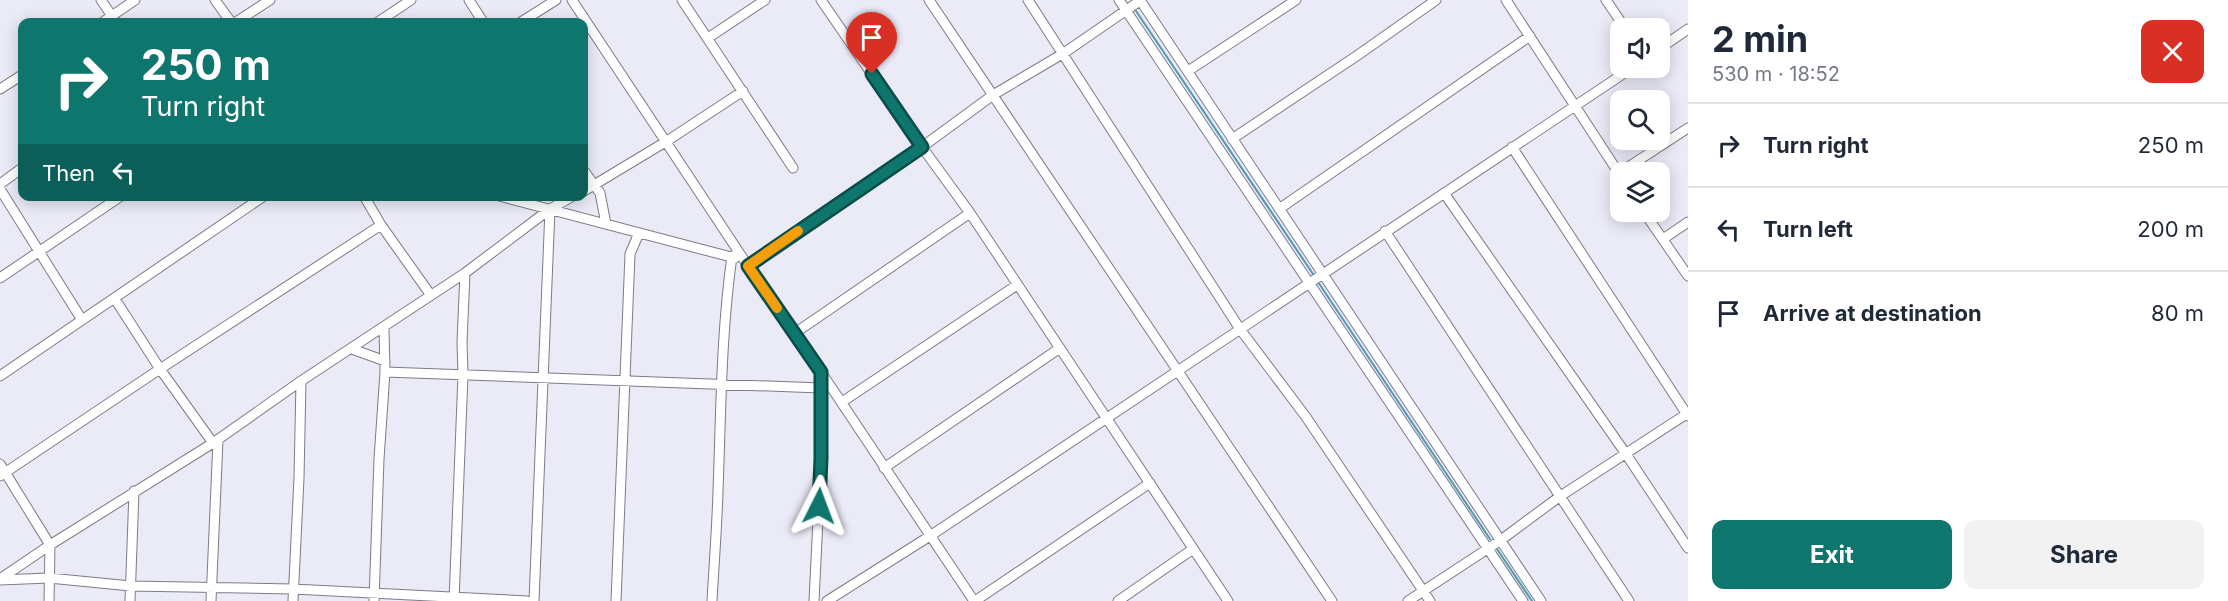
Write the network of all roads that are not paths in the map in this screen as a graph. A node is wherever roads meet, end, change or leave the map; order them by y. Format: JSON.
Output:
{"nodes":[{"id":1,"x":101,"y":0,"type":"edge"},
{"id":2,"x":135,"y":0,"type":"edge"},
{"id":3,"x":215,"y":0,"type":"edge"},
{"id":4,"x":270,"y":0,"type":"edge"},
{"id":5,"x":411,"y":0,"type":"edge"},
{"id":6,"x":469,"y":0,"type":"edge"},
{"id":7,"x":556,"y":0,"type":"edge"},
{"id":8,"x":572,"y":0,"type":"edge"},
{"id":9,"x":682,"y":0,"type":"edge"},
{"id":10,"x":765,"y":0,"type":"edge"},
{"id":11,"x":821,"y":0,"type":"edge"},
{"id":12,"x":929,"y":0,"type":"edge"},
{"id":13,"x":1028,"y":0,"type":"edge"},
{"id":14,"x":1119,"y":0,"type":"edge"},
{"id":15,"x":1296,"y":0,"type":"edge"},
{"id":16,"x":1436,"y":0,"type":"edge"},
{"id":17,"x":1506,"y":0,"type":"edge"},
{"id":18,"x":1606,"y":0,"type":"edge"},
{"id":19,"x":1136,"y":4,"type":"edge"},
{"id":20,"x":109,"y":18,"type":"edge"},
{"id":21,"x":114,"y":18,"type":"edge"},
{"id":22,"x":228,"y":18,"type":"edge"},
{"id":23,"x":242,"y":18,"type":"edge"},
{"id":24,"x":384,"y":18,"type":"edge"},
{"id":25,"x":480,"y":18,"type":"edge"},
{"id":26,"x":527,"y":18,"type":"edge"},
{"id":27,"x":584,"y":18,"type":"edge"},
{"id":28,"x":1618,"y":18,"type":"edge"},
{"id":29,"x":588,"y":24,"type":"edge"},
{"id":30,"x":1688,"y":29,"type":"edge"},
{"id":31,"x":1530,"y":36,"type":"junction"},
{"id":32,"x":708,"y":38,"type":"junction"},
{"id":33,"x":1670,"y":41,"type":"edge"},
{"id":34,"x":1064,"y":53,"type":"junction"},
{"id":35,"x":1188,"y":71,"type":"junction"},
{"id":36,"x":18,"y":78,"type":"edge"},
{"id":37,"x":1617,"y":78,"type":"edge"},
{"id":38,"x":0,"y":89,"type":"edge"},
{"id":39,"x":743,"y":91,"type":"junction"},
{"id":40,"x":993,"y":95,"type":"junction"},
{"id":41,"x":1574,"y":106,"type":"junction"},
{"id":42,"x":1688,"y":128,"type":"edge"},
{"id":43,"x":1232,"y":139,"type":"junction"},
{"id":44,"x":667,"y":141,"type":"junction"},
{"id":45,"x":922,"y":147,"type":"junction"},
{"id":46,"x":1512,"y":147,"type":"junction"},
{"id":47,"x":1611,"y":162,"type":"edge"},
{"id":48,"x":1637,"y":162,"type":"edge"},
{"id":49,"x":793,"y":168,"type":"dead end"},
{"id":50,"x":18,"y":171,"type":"edge"},
{"id":51,"x":588,"y":178,"type":"edge"},
{"id":52,"x":0,"y":183,"type":"edge"},
{"id":53,"x":593,"y":186,"type":"junction"},
{"id":54,"x":0,"y":189,"type":"edge"},
{"id":55,"x":588,"y":189,"type":"edge"},
{"id":56,"x":1444,"y":193,"type":"junction"},
{"id":57,"x":114,"y":201,"type":"edge"},
{"id":58,"x":257,"y":201,"type":"edge"},
{"id":59,"x":367,"y":201,"type":"edge"},
{"id":60,"x":519,"y":201,"type":"edge"},
{"id":61,"x":564,"y":201,"type":"edge"},
{"id":62,"x":550,"y":209,"type":"junction"},
{"id":63,"x":1279,"y":209,"type":"junction"},
{"id":64,"x":970,"y":213,"type":"junction"},
{"id":65,"x":1651,"y":222,"type":"edge"},
{"id":66,"x":1688,"y":222,"type":"edge"},
{"id":67,"x":606,"y":224,"type":"junction"},
{"id":68,"x":381,"y":225,"type":"junction"},
{"id":69,"x":1385,"y":231,"type":"junction"},
{"id":70,"x":639,"y":233,"type":"junction"},
{"id":71,"x":1663,"y":238,"type":"junction"},
{"id":72,"x":40,"y":251,"type":"junction"},
{"id":73,"x":732,"y":256,"type":"junction"},
{"id":74,"x":748,"y":266,"type":"junction"},
{"id":75,"x":465,"y":273,"type":"junction"},
{"id":76,"x":1688,"y":276,"type":"edge"},
{"id":77,"x":0,"y":278,"type":"edge"},
{"id":78,"x":1316,"y":278,"type":"junction"},
{"id":79,"x":1017,"y":285,"type":"junction"},
{"id":80,"x":430,"y":294,"type":"junction"},
{"id":81,"x":115,"y":299,"type":"junction"},
{"id":82,"x":82,"y":320,"type":"junction"},
{"id":83,"x":384,"y":328,"type":"junction"},
{"id":84,"x":1240,"y":329,"type":"junction"},
{"id":85,"x":795,"y":333,"type":"junction"},
{"id":86,"x":1060,"y":348,"type":"junction"},
{"id":87,"x":352,"y":349,"type":"junction"},
{"id":88,"x":385,"y":361,"type":"junction"},
{"id":89,"x":160,"y":369,"type":"junction"},
{"id":90,"x":1178,"y":371,"type":"junction"},
{"id":91,"x":386,"y":372,"type":"junction"},
{"id":92,"x":821,"y":372,"type":"junction"},
{"id":93,"x":463,"y":375,"type":"junction"},
{"id":94,"x":0,"y":376,"type":"edge"},
{"id":95,"x":544,"y":378,"type":"junction"},
{"id":96,"x":301,"y":381,"type":"junction"},
{"id":97,"x":624,"y":381,"type":"junction"},
{"id":98,"x":720,"y":383,"type":"junction"},
{"id":99,"x":821,"y":388,"type":"junction"},
{"id":100,"x":842,"y":402,"type":"junction"},
{"id":101,"x":1687,"y":415,"type":"edge"},
{"id":102,"x":1106,"y":419,"type":"junction"},
{"id":103,"x":215,"y":441,"type":"junction"},
{"id":104,"x":1626,"y":454,"type":"junction"},
{"id":105,"x":0,"y":464,"type":"edge"},
{"id":106,"x":884,"y":468,"type":"junction"},
{"id":107,"x":3,"y":474,"type":"edge"},
{"id":108,"x":1150,"y":483,"type":"junction"},
{"id":109,"x":134,"y":491,"type":"junction"},
{"id":110,"x":1559,"y":497,"type":"junction"},
{"id":111,"x":930,"y":536,"type":"junction"},
{"id":112,"x":1494,"y":544,"type":"junction"},
{"id":113,"x":50,"y":545,"type":"junction"},
{"id":114,"x":1688,"y":548,"type":"edge"},
{"id":115,"x":1193,"y":549,"type":"junction"},
{"id":116,"x":49,"y":578,"type":"junction"},
{"id":117,"x":0,"y":580,"type":"edge"},
{"id":118,"x":131,"y":586,"type":"junction"},
{"id":119,"x":211,"y":588,"type":"junction"},
{"id":120,"x":293,"y":589,"type":"junction"},
{"id":121,"x":1423,"y":591,"type":"junction"},
{"id":122,"x":374,"y":597,"type":"edge"},
{"id":123,"x":454,"y":599,"type":"edge"},
{"id":124,"x":49,"y":601,"type":"edge"},
{"id":125,"x":130,"y":601,"type":"edge"},
{"id":126,"x":211,"y":601,"type":"edge"},
{"id":127,"x":293,"y":601,"type":"edge"},
{"id":128,"x":527,"y":601,"type":"edge"},
{"id":129,"x":534,"y":601,"type":"edge"},
{"id":130,"x":616,"y":601,"type":"edge"},
{"id":131,"x":712,"y":601,"type":"edge"},
{"id":132,"x":814,"y":601,"type":"edge"},
{"id":133,"x":827,"y":601,"type":"edge"},
{"id":134,"x":975,"y":601,"type":"edge"},
{"id":135,"x":1118,"y":601,"type":"edge"},
{"id":136,"x":1228,"y":601,"type":"edge"},
{"id":137,"x":1332,"y":601,"type":"edge"},
{"id":138,"x":1408,"y":601,"type":"edge"},
{"id":139,"x":1430,"y":601,"type":"edge"},
{"id":140,"x":1523,"y":601,"type":"edge"},
{"id":141,"x":1541,"y":601,"type":"edge"},
{"id":142,"x":1629,"y":601,"type":"edge"}],
"edges":[{"from":1,"to":20,"type":"street"},
{"from":2,"to":21,"type":"street"},
{"from":3,"to":22,"type":"street"},
{"from":4,"to":23,"type":"street"},
{"from":5,"to":24,"type":"street"},
{"from":6,"to":25,"type":"street"},
{"from":7,"to":26,"type":"street"},
{"from":8,"to":27,"type":"street"},
{"from":9,"to":32,"type":"street"},
{"from":10,"to":32,"type":"street"},
{"from":11,"to":45,"type":"street"},
{"from":12,"to":40,"type":"street"},
{"from":13,"to":34,"type":"street"},
{"from":14,"to":19,"type":"street"},
{"from":15,"to":35,"type":"street"},
{"from":16,"to":43,"type":"street"},
{"from":17,"to":31,"type":"street"},
{"from":18,"to":28,"type":"street"},
{"from":19,"to":34,"type":"street"},
{"from":19,"to":35,"type":"street"},
{"from":19,"to":78,"type":"street"},
{"from":29,"to":44,"type":"street"},
{"from":30,"to":33,"type":"street"},
{"from":31,"to":41,"type":"street"},
{"from":31,"to":63,"type":"street"},
{"from":32,"to":39,"type":"street"},
{"from":34,"to":40,"type":"street"},
{"from":34,"to":84,"type":"street"},
{"from":35,"to":43,"type":"street"},
{"from":36,"to":38,"type":"street"},
{"from":37,"to":41,"type":"street"},
{"from":39,"to":44,"type":"street"},
{"from":39,"to":49,"type":"street"},
{"from":40,"to":45,"type":"street"},
{"from":40,"to":90,"type":"street"},
{"from":41,"to":46,"type":"street"},
{"from":41,"to":47,"type":"street"},
{"from":42,"to":48,"type":"street"},
{"from":43,"to":63,"type":"street"},
{"from":44,"to":53,"type":"street"},
{"from":44,"to":74,"type":"street"},
{"from":45,"to":64,"type":"street"},
{"from":45,"to":74,"type":"street"},
{"from":46,"to":56,"type":"street"},
{"from":46,"to":101,"type":"street"},
{"from":50,"to":52,"type":"street"},
{"from":51,"to":53,"type":"street"},
{"from":53,"to":55,"type":"street"},
{"from":53,"to":67,"type":"street"},
{"from":54,"to":72,"type":"street"},
{"from":56,"to":69,"type":"street"},
{"from":56,"to":104,"type":"street"},
{"from":57,"to":72,"type":"street"},
{"from":58,"to":81,"type":"street"},
{"from":59,"to":68,"type":"street"},
{"from":60,"to":62,"type":"street"},
{"from":61,"to":62,"type":"street"},
{"from":62,"to":67,"type":"street"},
{"from":62,"to":75,"type":"street"},
{"from":62,"to":95,"type":"street"},
{"from":63,"to":78,"type":"street"},
{"from":64,"to":79,"type":"street"},
{"from":64,"to":85,"type":"street"},
{"from":65,"to":71,"type":"street"},
{"from":66,"to":71,"type":"street"},
{"from":67,"to":70,"type":"street"},
{"from":68,"to":80,"type":"street"},
{"from":68,"to":89,"type":"street"},
{"from":69,"to":78,"type":"street"},
{"from":69,"to":110,"type":"street"},
{"from":70,"to":73,"type":"street"},
{"from":70,"to":97,"type":"street"},
{"from":71,"to":76,"type":"street"},
{"from":72,"to":77,"type":"street"},
{"from":72,"to":82,"type":"street"},
{"from":73,"to":74,"type":"street"},
{"from":73,"to":98,"type":"street"},
{"from":74,"to":85,"type":"street"},
{"from":75,"to":80,"type":"street"},
{"from":75,"to":93,"type":"street"},
{"from":78,"to":84,"type":"street"},
{"from":78,"to":112,"type":"street"},
{"from":78,"to":112,"type":"street"},
{"from":79,"to":86,"type":"street"},
{"from":79,"to":100,"type":"street"},
{"from":80,"to":83,"type":"street"},
{"from":81,"to":82,"type":"street"},
{"from":81,"to":89,"type":"street"},
{"from":82,"to":94,"type":"street"},
{"from":83,"to":87,"type":"street"},
{"from":83,"to":88,"type":"street"},
{"from":84,"to":90,"type":"street"},
{"from":84,"to":121,"type":"street"},
{"from":85,"to":92,"type":"street"},
{"from":86,"to":102,"type":"street"},
{"from":86,"to":106,"type":"street"},
{"from":87,"to":88,"type":"street"},
{"from":87,"to":96,"type":"street"},
{"from":88,"to":91,"type":"street"},
{"from":89,"to":103,"type":"street"},
{"from":89,"to":107,"type":"street"},
{"from":90,"to":102,"type":"street"},
{"from":90,"to":137,"type":"street"},
{"from":91,"to":93,"type":"street"},
{"from":91,"to":122,"type":"street"},
{"from":92,"to":99,"type":"street"},
{"from":92,"to":100,"type":"street"},
{"from":93,"to":95,"type":"street"},
{"from":93,"to":123,"type":"street"},
{"from":95,"to":97,"type":"street"},
{"from":95,"to":129,"type":"street"},
{"from":96,"to":103,"type":"street"},
{"from":96,"to":120,"type":"street"},
{"from":97,"to":98,"type":"street"},
{"from":97,"to":130,"type":"street"},
{"from":98,"to":99,"type":"street"},
{"from":98,"to":131,"type":"street"},
{"from":99,"to":132,"type":"street"},
{"from":100,"to":106,"type":"street"},
{"from":101,"to":104,"type":"street"},
{"from":102,"to":108,"type":"street"},
{"from":102,"to":111,"type":"street"},
{"from":103,"to":109,"type":"street"},
{"from":103,"to":119,"type":"street"},
{"from":104,"to":110,"type":"street"},
{"from":104,"to":114,"type":"street"},
{"from":105,"to":107,"type":"street"},
{"from":106,"to":111,"type":"street"},
{"from":107,"to":113,"type":"street"},
{"from":108,"to":115,"type":"street"},
{"from":108,"to":134,"type":"street"},
{"from":109,"to":113,"type":"street"},
{"from":109,"to":118,"type":"street"},
{"from":110,"to":112,"type":"street"},
{"from":110,"to":142,"type":"street"},
{"from":111,"to":133,"type":"street"},
{"from":111,"to":134,"type":"street"},
{"from":112,"to":121,"type":"street"},
{"from":112,"to":140,"type":"street"},
{"from":112,"to":141,"type":"street"},
{"from":113,"to":116,"type":"street"},
{"from":113,"to":117,"type":"street"},
{"from":115,"to":135,"type":"street"},
{"from":115,"to":136,"type":"street"},
{"from":116,"to":117,"type":"street"},
{"from":116,"to":118,"type":"street"},
{"from":116,"to":124,"type":"street"},
{"from":118,"to":119,"type":"street"},
{"from":118,"to":125,"type":"street"},
{"from":119,"to":120,"type":"street"},
{"from":119,"to":126,"type":"street"},
{"from":120,"to":122,"type":"street"},
{"from":120,"to":127,"type":"street"},
{"from":121,"to":138,"type":"street"},
{"from":121,"to":139,"type":"street"},
{"from":122,"to":123,"type":"street"},
{"from":123,"to":128,"type":"street"}]}
